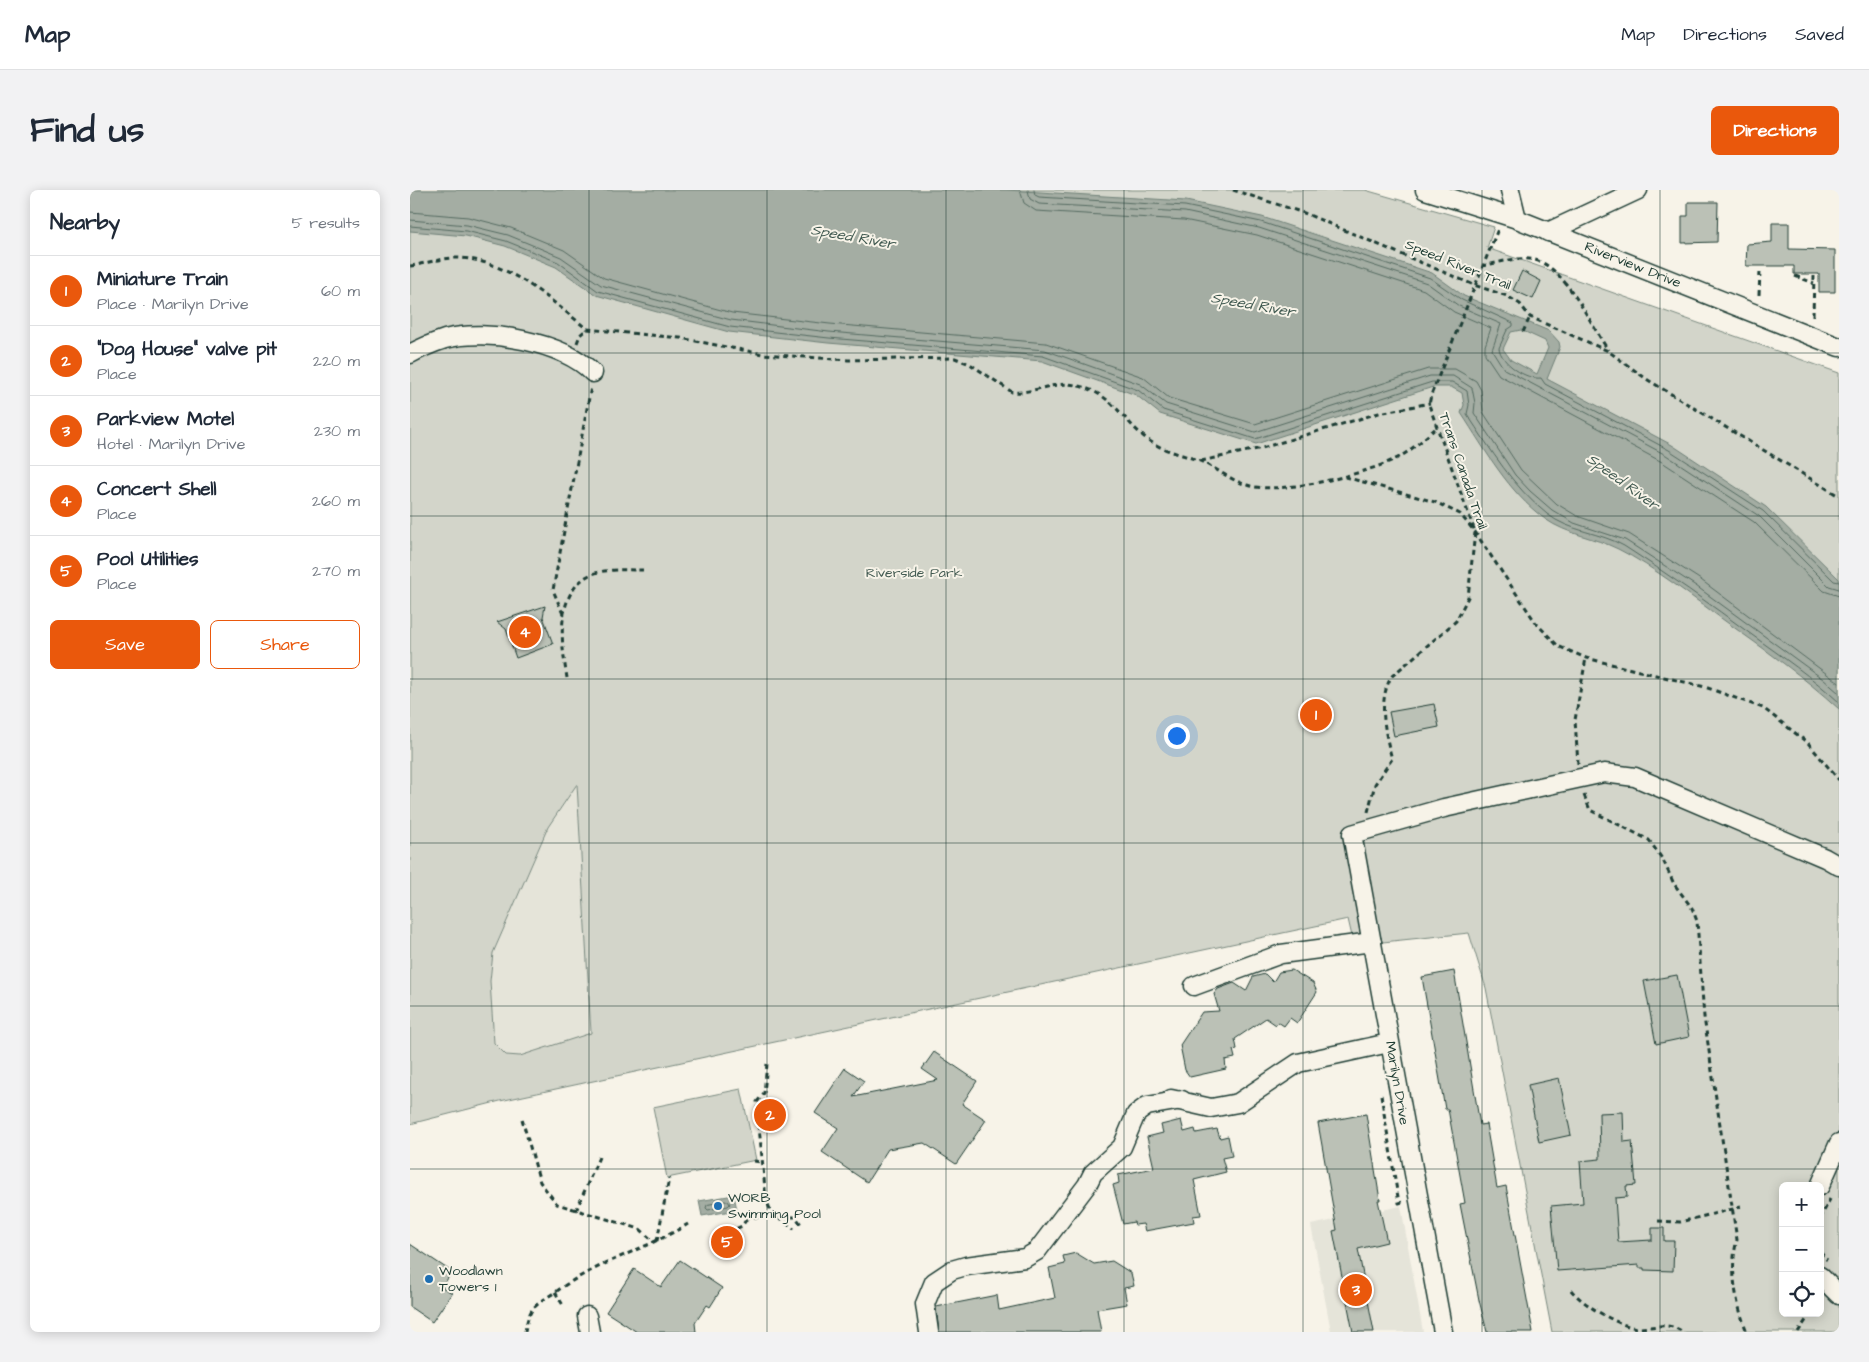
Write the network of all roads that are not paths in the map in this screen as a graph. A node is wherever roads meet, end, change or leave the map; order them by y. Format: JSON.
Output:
{"nodes":[{"id":1,"x":1425,"y":190,"type":"edge"},
{"id":2,"x":1510,"y":190,"type":"edge"},
{"id":3,"x":1638,"y":190,"type":"edge"},
{"id":4,"x":1510,"y":217,"type":"junction"},
{"id":5,"x":1548,"y":232,"type":"junction"},
{"id":6,"x":1839,"y":347,"type":"edge"},
{"id":7,"x":410,"y":354,"type":"edge"},
{"id":8,"x":593,"y":373,"type":"road end"},
{"id":9,"x":1839,"y":866,"type":"edge"},
{"id":10,"x":1372,"y":942,"type":"junction"},
{"id":11,"x":1194,"y":986,"type":"dead end"},
{"id":12,"x":1390,"y":1042,"type":"junction"},
{"id":13,"x":1162,"y":1098,"type":"dead end"},
{"id":14,"x":1182,"y":1100,"type":"junction"},
{"id":15,"x":1839,"y":1144,"type":"edge"},
{"id":16,"x":1822,"y":1182,"type":"edge"},
{"id":17,"x":1824,"y":1280,"type":"edge"},
{"id":18,"x":1839,"y":1295,"type":"edge"},
{"id":19,"x":930,"y":1332,"type":"edge"},
{"id":20,"x":1443,"y":1332,"type":"edge"}],
"edges":[{"from":1,"to":4,"type":"street","name":"Riverview Drive"},
{"from":2,"to":4,"type":"street"},
{"from":3,"to":5,"type":"street"},
{"from":4,"to":5,"type":"street","name":"Riverview Drive"},
{"from":5,"to":6,"type":"street","name":"Riverview Drive"},
{"from":7,"to":8,"type":"street"},
{"from":9,"to":10,"type":"street","name":"Marilyn Drive"},
{"from":10,"to":11,"type":"street"},
{"from":10,"to":12,"type":"street","name":"Marilyn Drive"},
{"from":12,"to":14,"type":"street"},
{"from":12,"to":20,"type":"street","name":"Marilyn Drive"},
{"from":13,"to":14,"type":"street"},
{"from":14,"to":19,"type":"street"},
{"from":15,"to":16,"type":"street"},
{"from":17,"to":18,"type":"street"}]}
